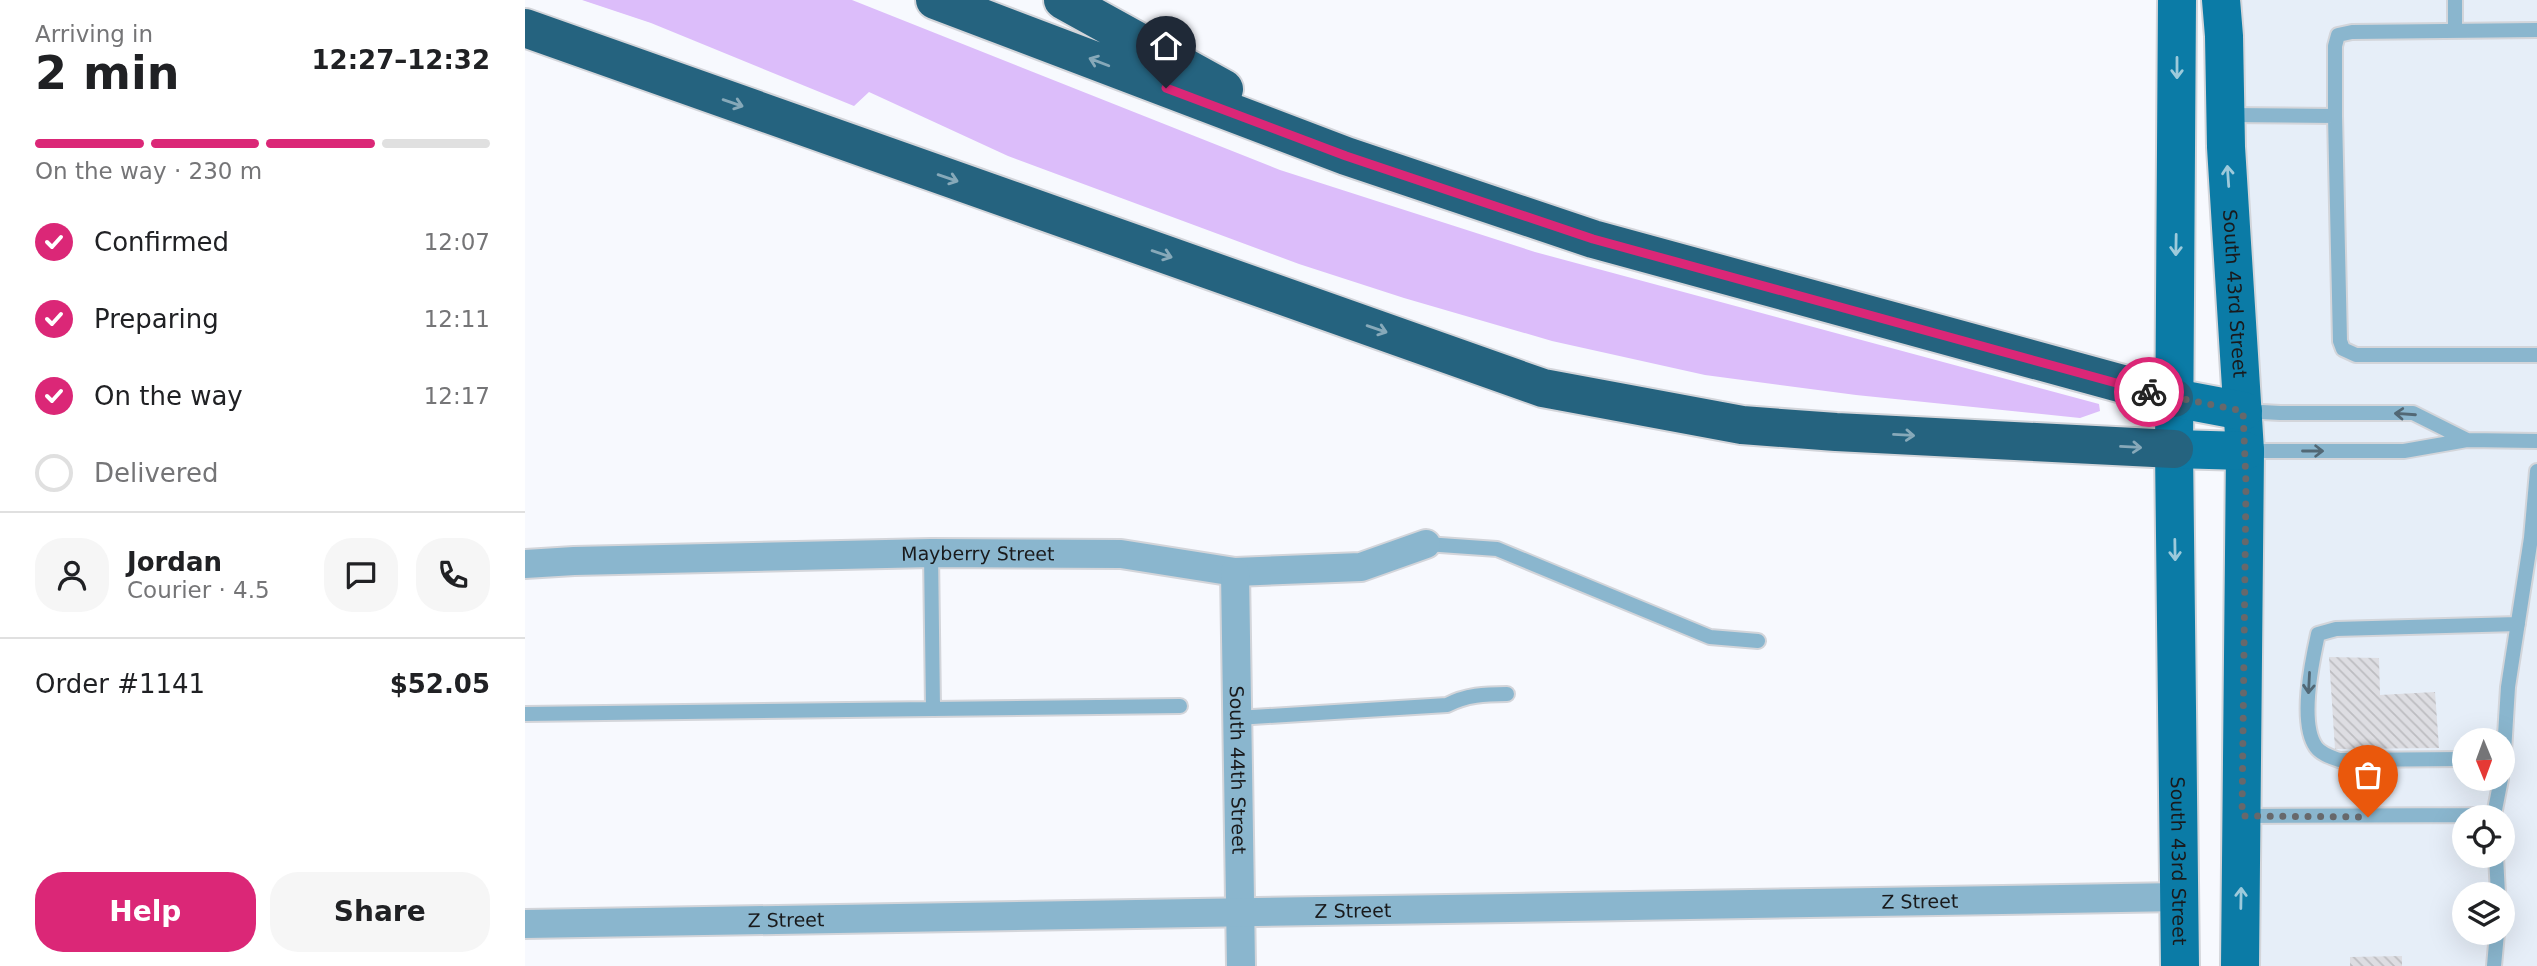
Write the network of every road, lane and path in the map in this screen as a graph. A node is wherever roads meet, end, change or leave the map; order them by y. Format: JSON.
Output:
{"nodes":[{"id":1,"x":935,"y":0,"type":"edge"},
{"id":2,"x":1063,"y":0,"type":"edge"},
{"id":3,"x":2177,"y":0,"type":"edge"},
{"id":4,"x":2221,"y":0,"type":"edge"},
{"id":5,"x":2455,"y":0,"type":"edge"},
{"id":6,"x":525,"y":28,"type":"edge"},
{"id":7,"x":2537,"y":30,"type":"edge"},
{"id":8,"x":2455,"y":31,"type":"junction"},
{"id":9,"x":525,"y":45,"type":"edge"},
{"id":10,"x":669,"y":80,"type":"junction"},
{"id":11,"x":2225,"y":115,"type":"junction"},
{"id":12,"x":2335,"y":116,"type":"junction"},
{"id":13,"x":1346,"y":156,"type":"junction"},
{"id":14,"x":2537,"y":355,"type":"edge"},
{"id":15,"x":2175,"y":398,"type":"junction"},
{"id":16,"x":2243,"y":411,"type":"junction"},
{"id":17,"x":2467,"y":440,"type":"junction"},
{"id":18,"x":2537,"y":441,"type":"edge"},
{"id":19,"x":2174,"y":449,"type":"junction"},
{"id":20,"x":2245,"y":451,"type":"junction"},
{"id":21,"x":2537,"y":471,"type":"edge"},
{"id":22,"x":1426,"y":544,"type":"joint"},
{"id":23,"x":931,"y":553,"type":"junction"},
{"id":24,"x":525,"y":564,"type":"edge"},
{"id":25,"x":1235,"y":572,"type":"junction"},
{"id":26,"x":2518,"y":624,"type":"junction"},
{"id":27,"x":1758,"y":641,"type":"dead end"},
{"id":28,"x":1507,"y":694,"type":"dead end"},
{"id":29,"x":1180,"y":706,"type":"dead end"},
{"id":30,"x":933,"y":709,"type":"junction"},
{"id":31,"x":525,"y":714,"type":"edge"},
{"id":32,"x":1237,"y":718,"type":"junction"},
{"id":33,"x":2505,"y":728,"type":"edge"},
{"id":34,"x":2452,"y":759,"type":"edge"},
{"id":35,"x":2242,"y":816,"type":"junction"},
{"id":36,"x":2452,"y":816,"type":"edge"},
{"id":37,"x":2180,"y":897,"type":"junction"},
{"id":38,"x":1240,"y":911,"type":"junction"},
{"id":39,"x":525,"y":924,"type":"edge"},
{"id":40,"x":2496,"y":945,"type":"edge"},
{"id":41,"x":1241,"y":966,"type":"edge"},
{"id":42,"x":2180,"y":966,"type":"edge"},
{"id":43,"x":2240,"y":966,"type":"edge"},
{"id":44,"x":2494,"y":966,"type":"edge"}],
"edges":[{"from":13,"to":1,"type":"highway","one_way":true},
{"from":2,"to":13,"type":"highway"},
{"from":3,"to":15,"type":"main road","name":"South 43rd Street","one_way":true},
{"from":4,"to":11,"type":"main road","name":"South 43rd Street"},
{"from":5,"to":8,"type":"lane"},
{"from":6,"to":10,"type":"highway"},
{"from":7,"to":8,"type":"lane"},
{"from":8,"to":12,"type":"lane"},
{"from":9,"to":10,"type":"highway"},
{"from":10,"to":19,"type":"highway","one_way":true},
{"from":11,"to":12,"type":"lane"},
{"from":16,"to":11,"type":"main road","name":"South 43rd Street","one_way":true},
{"from":12,"to":14,"type":"lane"},
{"from":13,"to":15,"type":"highway"},
{"from":15,"to":16,"type":"main road"},
{"from":15,"to":19,"type":"main road","name":"South 43rd Street"},
{"from":17,"to":16,"type":"lane","one_way":true},
{"from":16,"to":20,"type":"main road","name":"South 43rd Street"},
{"from":17,"to":18,"type":"lane"},
{"from":20,"to":17,"type":"lane","one_way":true},
{"from":19,"to":20,"type":"main road"},
{"from":19,"to":37,"type":"main road","name":"South 43rd Street","one_way":true},
{"from":20,"to":35,"type":"main road","name":"South 43rd Street"},
{"from":21,"to":26,"type":"lane"},
{"from":22,"to":25,"type":"street","name":"Mayberry Street"},
{"from":22,"to":27,"type":"lane"},
{"from":23,"to":24,"type":"street","name":"Mayberry Street"},
{"from":23,"to":25,"type":"street","name":"Mayberry Street"},
{"from":23,"to":30,"type":"lane"},
{"from":25,"to":32,"type":"street","name":"South 44th Street"},
{"from":26,"to":33,"type":"lane"},
{"from":26,"to":34,"type":"lane","one_way":true},
{"from":28,"to":32,"type":"lane"},
{"from":29,"to":30,"type":"lane"},
{"from":30,"to":31,"type":"lane"},
{"from":32,"to":38,"type":"street","name":"South 44th Street"},
{"from":35,"to":36,"type":"lane"},
{"from":43,"to":35,"type":"main road","name":"South 43rd Street","one_way":true},
{"from":37,"to":38,"type":"street","name":"Z Street"},
{"from":37,"to":42,"type":"main road","name":"South 43rd Street"},
{"from":38,"to":39,"type":"street","name":"Z Street"},
{"from":38,"to":41,"type":"street","name":"South 44th Street"},
{"from":40,"to":44,"type":"lane"}]}
